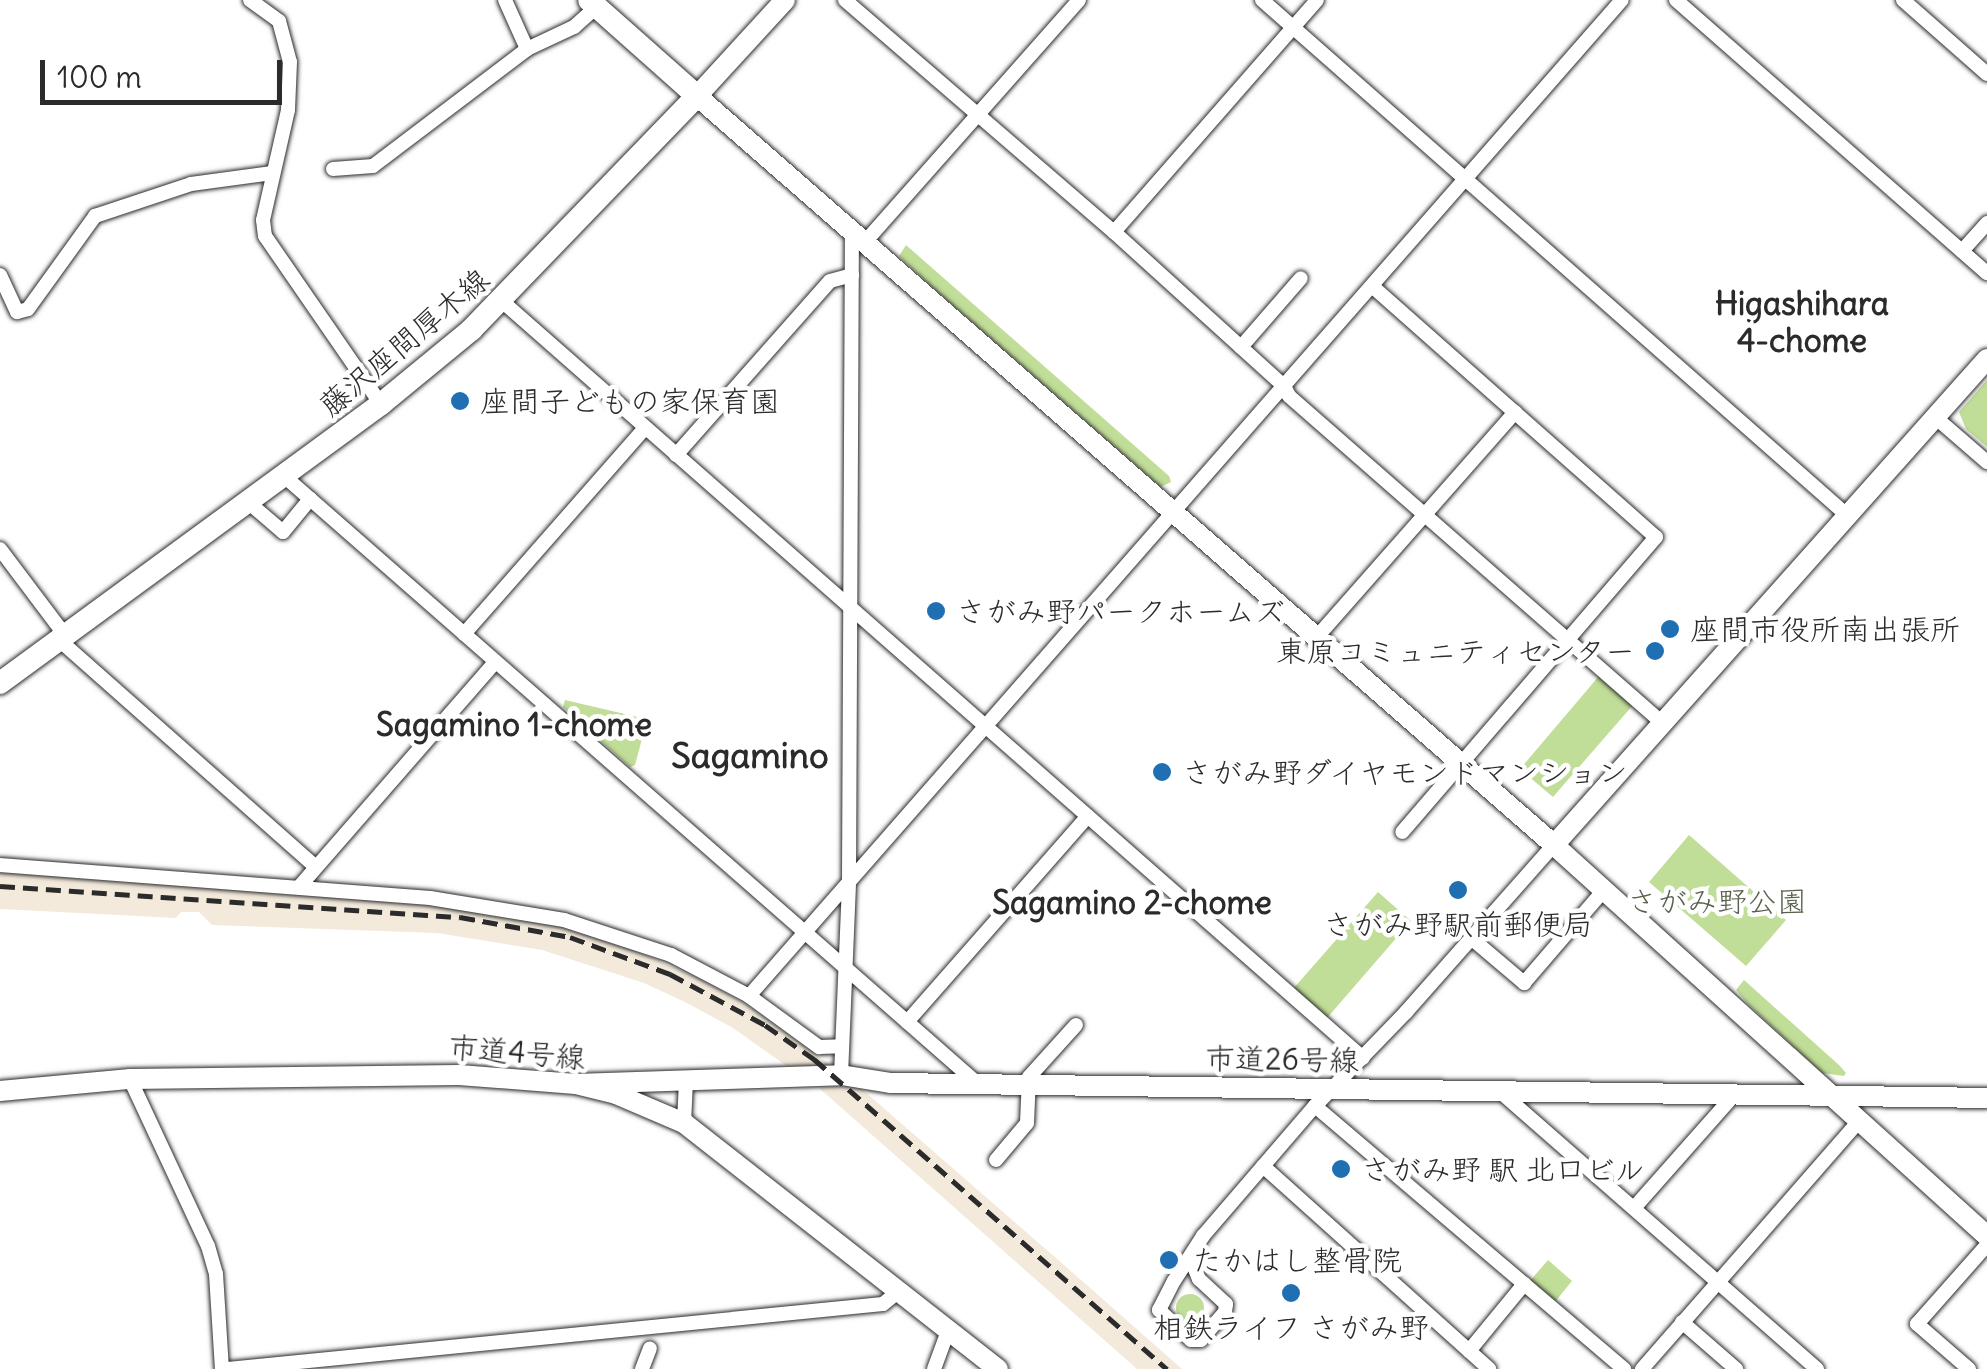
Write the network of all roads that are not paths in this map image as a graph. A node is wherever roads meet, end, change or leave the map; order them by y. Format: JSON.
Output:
{"nodes":[{"id":1,"x":250,"y":0,"type":"edge"},
{"id":2,"x":505,"y":0,"type":"edge"},
{"id":3,"x":785,"y":0,"type":"edge"},
{"id":4,"x":845,"y":0,"type":"edge"},
{"id":5,"x":1078,"y":0,"type":"edge"},
{"id":6,"x":1262,"y":0,"type":"edge"},
{"id":7,"x":1318,"y":0,"type":"edge"},
{"id":8,"x":1622,"y":0,"type":"edge"},
{"id":9,"x":1676,"y":0,"type":"edge"},
{"id":10,"x":1903,"y":0,"type":"edge"},
{"id":11,"x":592,"y":3,"type":"edge"},
{"id":12,"x":1294,"y":27,"type":"junction"},
{"id":13,"x":526,"y":49,"type":"junction"},
{"id":14,"x":1987,"y":74,"type":"edge"},
{"id":15,"x":697,"y":96,"type":"junction"},
{"id":16,"x":978,"y":115,"type":"junction"},
{"id":17,"x":333,"y":168,"type":"dead end"},
{"id":18,"x":272,"y":174,"type":"junction"},
{"id":19,"x":1465,"y":179,"type":"junction"},
{"id":20,"x":1987,"y":223,"type":"edge"},
{"id":21,"x":1114,"y":232,"type":"junction"},
{"id":22,"x":859,"y":236,"type":"junction"},
{"id":23,"x":1962,"y":252,"type":"junction"},
{"id":24,"x":1987,"y":274,"type":"edge"},
{"id":25,"x":0,"y":275,"type":"edge"},
{"id":26,"x":852,"y":275,"type":"junction"},
{"id":27,"x":1302,"y":278,"type":"dead end"},
{"id":28,"x":1372,"y":286,"type":"junction"},
{"id":29,"x":502,"y":302,"type":"junction"},
{"id":30,"x":6,"y":306,"type":"edge"},
{"id":31,"x":1241,"y":347,"type":"junction"},
{"id":32,"x":1987,"y":360,"type":"edge"},
{"id":33,"x":1284,"y":386,"type":"junction"},
{"id":34,"x":381,"y":404,"type":"junction"},
{"id":35,"x":1515,"y":412,"type":"junction"},
{"id":36,"x":1936,"y":417,"type":"junction"},
{"id":37,"x":645,"y":428,"type":"junction"},
{"id":38,"x":676,"y":455,"type":"junction"},
{"id":39,"x":1987,"y":462,"type":"edge"},
{"id":40,"x":284,"y":476,"type":"junction"},
{"id":41,"x":310,"y":499,"type":"junction"},
{"id":42,"x":248,"y":502,"type":"junction"},
{"id":43,"x":1170,"y":512,"type":"junction"},
{"id":44,"x":1423,"y":516,"type":"junction"},
{"id":45,"x":1848,"y":516,"type":"junction"},
{"id":46,"x":0,"y":549,"type":"edge"},
{"id":47,"x":848,"y":608,"type":"junction"},
{"id":48,"x":464,"y":634,"type":"junction"},
{"id":49,"x":61,"y":636,"type":"junction"},
{"id":50,"x":1316,"y":638,"type":"junction"},
{"id":51,"x":1566,"y":641,"type":"junction"},
{"id":52,"x":495,"y":662,"type":"junction"},
{"id":53,"x":0,"y":683,"type":"edge"},
{"id":54,"x":1662,"y":723,"type":"junction"},
{"id":55,"x":984,"y":724,"type":"junction"},
{"id":56,"x":1460,"y":762,"type":"junction"},
{"id":57,"x":1088,"y":816,"type":"junction"},
{"id":58,"x":1402,"y":832,"type":"dead end"},
{"id":59,"x":1554,"y":845,"type":"junction"},
{"id":60,"x":0,"y":865,"type":"edge"},
{"id":61,"x":316,"y":866,"type":"junction"},
{"id":62,"x":848,"y":881,"type":"junction"},
{"id":63,"x":299,"y":887,"type":"junction"},
{"id":64,"x":1604,"y":890,"type":"junction"},
{"id":65,"x":805,"y":932,"type":"junction"},
{"id":66,"x":1471,"y":938,"type":"junction"},
{"id":67,"x":845,"y":967,"type":"junction"},
{"id":68,"x":750,"y":996,"type":"junction"},
{"id":69,"x":907,"y":1022,"type":"junction"},
{"id":70,"x":1076,"y":1026,"type":"dead end"},
{"id":71,"x":842,"y":1046,"type":"junction"},
{"id":72,"x":1363,"y":1058,"type":"junction"},
{"id":73,"x":841,"y":1075,"type":"junction"},
{"id":74,"x":130,"y":1080,"type":"junction"},
{"id":75,"x":686,"y":1080,"type":"junction"},
{"id":76,"x":576,"y":1084,"type":"junction"},
{"id":77,"x":978,"y":1084,"type":"junction"},
{"id":78,"x":1029,"y":1084,"type":"junction"},
{"id":79,"x":1331,"y":1090,"type":"junction"},
{"id":80,"x":0,"y":1091,"type":"edge"},
{"id":81,"x":1504,"y":1094,"type":"junction"},
{"id":82,"x":1734,"y":1096,"type":"junction"},
{"id":83,"x":1834,"y":1096,"type":"junction"},
{"id":84,"x":1984,"y":1100,"type":"edge"},
{"id":85,"x":1314,"y":1106,"type":"junction"},
{"id":86,"x":1860,"y":1120,"type":"junction"},
{"id":87,"x":684,"y":1123,"type":"junction"},
{"id":88,"x":996,"y":1160,"type":"dead end"},
{"id":89,"x":1263,"y":1166,"type":"junction"},
{"id":90,"x":1634,"y":1208,"type":"junction"},
{"id":91,"x":1987,"y":1236,"type":"edge"},
{"id":92,"x":1987,"y":1244,"type":"edge"},
{"id":93,"x":1190,"y":1257,"type":"junction"},
{"id":94,"x":1717,"y":1281,"type":"junction"},
{"id":95,"x":1524,"y":1284,"type":"junction"},
{"id":96,"x":899,"y":1292,"type":"junction"},
{"id":97,"x":1682,"y":1322,"type":"junction"},
{"id":98,"x":948,"y":1331,"type":"junction"},
{"id":99,"x":650,"y":1348,"type":"dead end"},
{"id":100,"x":1469,"y":1351,"type":"junction"},
{"id":101,"x":1648,"y":1367,"type":"edge"},
{"id":102,"x":225,"y":1369,"type":"edge"},
{"id":103,"x":642,"y":1369,"type":"edge"},
{"id":104,"x":934,"y":1369,"type":"edge"},
{"id":105,"x":998,"y":1369,"type":"edge"},
{"id":106,"x":1489,"y":1369,"type":"edge"},
{"id":107,"x":1624,"y":1369,"type":"edge"},
{"id":108,"x":1736,"y":1369,"type":"edge"},
{"id":109,"x":1817,"y":1369,"type":"edge"},
{"id":110,"x":1970,"y":1369,"type":"edge"}],
"edges":[{"from":1,"to":18,"type":"street"},
{"from":2,"to":13,"type":"street"},
{"from":3,"to":15,"type":"street"},
{"from":4,"to":16,"type":"street"},
{"from":5,"to":16,"type":"street"},
{"from":6,"to":12,"type":"street"},
{"from":7,"to":12,"type":"street"},
{"from":8,"to":19,"type":"street"},
{"from":9,"to":23,"type":"street"},
{"from":10,"to":14,"type":"street"},
{"from":11,"to":13,"type":"street"},
{"from":11,"to":15,"type":"main road"},
{"from":12,"to":19,"type":"street"},
{"from":12,"to":21,"type":"street"},
{"from":13,"to":17,"type":"street"},
{"from":15,"to":22,"type":"street"},
{"from":15,"to":29,"type":"main road","name":"藤沢座間厚木線"},
{"from":16,"to":21,"type":"street"},
{"from":16,"to":22,"type":"street"},
{"from":18,"to":30,"type":"street"},
{"from":18,"to":34,"type":"street"},
{"from":19,"to":28,"type":"street"},
{"from":19,"to":45,"type":"street"},
{"from":20,"to":23,"type":"street"},
{"from":21,"to":31,"type":"street"},
{"from":22,"to":26,"type":"street"},
{"from":22,"to":43,"type":"street"},
{"from":23,"to":24,"type":"street"},
{"from":25,"to":30,"type":"street"},
{"from":26,"to":38,"type":"street"},
{"from":26,"to":47,"type":"street"},
{"from":27,"to":31,"type":"street"},
{"from":28,"to":33,"type":"street"},
{"from":28,"to":35,"type":"street"},
{"from":29,"to":34,"type":"main road","name":"藤沢座間厚木線"},
{"from":29,"to":37,"type":"street"},
{"from":31,"to":33,"type":"street"},
{"from":32,"to":36,"type":"street"},
{"from":33,"to":43,"type":"street"},
{"from":33,"to":44,"type":"street"},
{"from":34,"to":40,"type":"main road","name":"藤沢座間厚木線"},
{"from":35,"to":44,"type":"street"},
{"from":35,"to":51,"type":"street"},
{"from":36,"to":39,"type":"street"},
{"from":36,"to":45,"type":"street"},
{"from":37,"to":38,"type":"street"},
{"from":37,"to":48,"type":"street"},
{"from":38,"to":47,"type":"street"},
{"from":40,"to":41,"type":"street"},
{"from":40,"to":42,"type":"main road","name":"藤沢座間厚木線"},
{"from":41,"to":42,"type":"street"},
{"from":41,"to":48,"type":"street"},
{"from":42,"to":49,"type":"main road","name":"藤沢座間厚木線"},
{"from":43,"to":50,"type":"street"},
{"from":43,"to":55,"type":"street"},
{"from":44,"to":50,"type":"street"},
{"from":44,"to":51,"type":"street"},
{"from":45,"to":54,"type":"street"},
{"from":46,"to":49,"type":"street"},
{"from":47,"to":55,"type":"street"},
{"from":47,"to":62,"type":"street"},
{"from":48,"to":52,"type":"street"},
{"from":49,"to":53,"type":"main road","name":"藤沢座間厚木線"},
{"from":49,"to":61,"type":"street"},
{"from":50,"to":56,"type":"street"},
{"from":51,"to":54,"type":"street"},
{"from":51,"to":56,"type":"street"},
{"from":52,"to":61,"type":"street"},
{"from":52,"to":65,"type":"street"},
{"from":54,"to":59,"type":"street"},
{"from":55,"to":57,"type":"street"},
{"from":55,"to":62,"type":"street"},
{"from":56,"to":58,"type":"street"},
{"from":56,"to":59,"type":"street"},
{"from":57,"to":69,"type":"street"},
{"from":57,"to":72,"type":"street"},
{"from":59,"to":64,"type":"street"},
{"from":59,"to":66,"type":"street"},
{"from":60,"to":63,"type":"street"},
{"from":61,"to":63,"type":"street"},
{"from":62,"to":65,"type":"street"},
{"from":62,"to":67,"type":"street"},
{"from":63,"to":68,"type":"street"},
{"from":64,"to":66,"type":"street"},
{"from":64,"to":83,"type":"street"},
{"from":65,"to":67,"type":"street"},
{"from":65,"to":68,"type":"street"},
{"from":66,"to":72,"type":"street"},
{"from":67,"to":69,"type":"street"},
{"from":67,"to":71,"type":"street"},
{"from":68,"to":71,"type":"street"},
{"from":69,"to":77,"type":"street"},
{"from":70,"to":78,"type":"street"},
{"from":71,"to":73,"type":"street"},
{"from":72,"to":79,"type":"street"},
{"from":73,"to":75,"type":"street","name":"市道26号線"},
{"from":73,"to":77,"type":"street","name":"市道26号線"},
{"from":74,"to":76,"type":"street","name":"市道4号線"},
{"from":74,"to":80,"type":"street","name":"市道4号線"},
{"from":74,"to":102,"type":"street"},
{"from":75,"to":76,"type":"street","name":"市道26号線"},
{"from":75,"to":87,"type":"street"},
{"from":76,"to":87,"type":"street","name":"市道4号線"},
{"from":77,"to":78,"type":"street","name":"市道26号線"},
{"from":78,"to":79,"type":"street","name":"市道26号線"},
{"from":78,"to":88,"type":"street"},
{"from":79,"to":81,"type":"street","name":"市道26号線"},
{"from":79,"to":85,"type":"street"},
{"from":81,"to":82,"type":"street","name":"市道26号線"},
{"from":81,"to":90,"type":"street"},
{"from":82,"to":83,"type":"street","name":"市道26号線"},
{"from":82,"to":90,"type":"street"},
{"from":83,"to":84,"type":"street","name":"市道26号線"},
{"from":83,"to":86,"type":"street"},
{"from":85,"to":89,"type":"street"},
{"from":85,"to":95,"type":"street"},
{"from":86,"to":91,"type":"street"},
{"from":86,"to":94,"type":"street"},
{"from":87,"to":96,"type":"street","name":"市道4号線"},
{"from":89,"to":93,"type":"street"},
{"from":89,"to":100,"type":"street"},
{"from":90,"to":94,"type":"street"},
{"from":92,"to":110,"type":"street"},
{"from":93,"to":93,"type":"street"},
{"from":94,"to":97,"type":"street"},
{"from":94,"to":109,"type":"street"},
{"from":95,"to":100,"type":"street"},
{"from":95,"to":107,"type":"street"},
{"from":96,"to":98,"type":"street","name":"市道4号線"},
{"from":96,"to":102,"type":"street"},
{"from":97,"to":101,"type":"street"},
{"from":97,"to":108,"type":"street"},
{"from":98,"to":104,"type":"street"},
{"from":98,"to":105,"type":"street","name":"市道4号線"},
{"from":99,"to":103,"type":"street"},
{"from":100,"to":106,"type":"street"}]}
